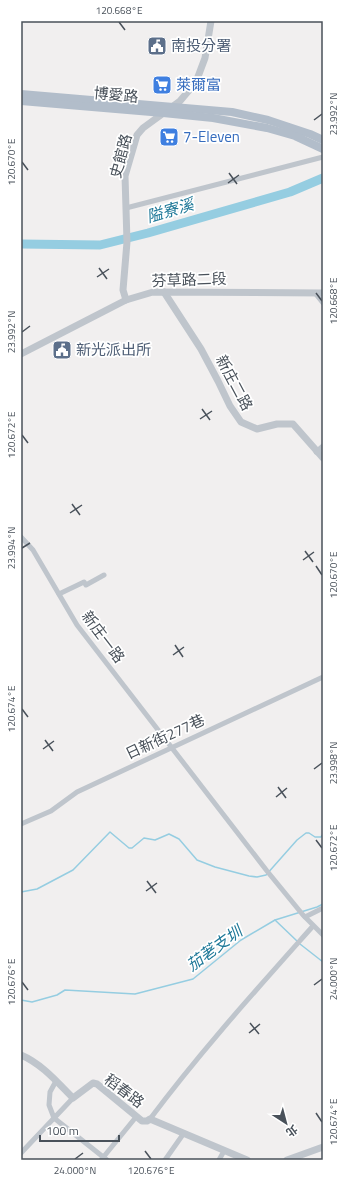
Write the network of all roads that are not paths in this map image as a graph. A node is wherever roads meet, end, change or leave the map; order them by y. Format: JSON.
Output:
{"nodes":[{"id":1,"x":211,"y":21,"type":"edge"},
{"id":2,"x":21,"y":94,"type":"edge"},
{"id":3,"x":21,"y":101,"type":"edge"},
{"id":4,"x":173,"y":107,"type":"junction"},
{"id":5,"x":163,"y":113,"type":"junction"},
{"id":6,"x":323,"y":140,"type":"edge"},
{"id":7,"x":323,"y":149,"type":"edge"},
{"id":8,"x":323,"y":157,"type":"edge"},
{"id":9,"x":126,"y":211,"type":"junction"},
{"id":10,"x":164,"y":292,"type":"junction"},
{"id":11,"x":315,"y":293,"type":"junction"},
{"id":12,"x":323,"y":293,"type":"edge"},
{"id":13,"x":126,"y":300,"type":"junction"},
{"id":14,"x":323,"y":303,"type":"edge"},
{"id":15,"x":21,"y":354,"type":"edge"},
{"id":16,"x":323,"y":446,"type":"edge"},
{"id":17,"x":316,"y":452,"type":"junction"},
{"id":18,"x":323,"y":458,"type":"edge"},
{"id":19,"x":21,"y":537,"type":"edge"},
{"id":20,"x":104,"y":575,"type":"dead end"},
{"id":21,"x":59,"y":594,"type":"junction"},
{"id":22,"x":323,"y":677,"type":"edge"},
{"id":23,"x":172,"y":747,"type":"junction"},
{"id":24,"x":21,"y":824,"type":"edge"},
{"id":25,"x":323,"y":908,"type":"edge"},
{"id":26,"x":303,"y":914,"type":"junction"},
{"id":27,"x":312,"y":926,"type":"junction"},
{"id":28,"x":323,"y":935,"type":"edge"},
{"id":29,"x":21,"y":1055,"type":"edge"},
{"id":30,"x":56,"y":1081,"type":"junction"},
{"id":31,"x":73,"y":1098,"type":"junction"},
{"id":32,"x":136,"y":1117,"type":"junction"},
{"id":33,"x":54,"y":1118,"type":"junction"},
{"id":34,"x":150,"y":1119,"type":"junction"},
{"id":35,"x":184,"y":1133,"type":"junction"},
{"id":36,"x":323,"y":1148,"type":"edge"},
{"id":37,"x":224,"y":1151,"type":"junction"},
{"id":38,"x":21,"y":1153,"type":"edge"},
{"id":39,"x":104,"y":1159,"type":"edge"},
{"id":40,"x":165,"y":1160,"type":"edge"},
{"id":41,"x":218,"y":1160,"type":"edge"},
{"id":42,"x":247,"y":1160,"type":"edge"},
{"id":43,"x":287,"y":1160,"type":"edge"}],
"edges":[{"from":1,"to":4,"type":"street","name":"史館路"},
{"from":2,"to":4,"type":"main road","name":"博愛路"},
{"from":3,"to":5,"type":"main road","name":"博愛路"},
{"from":4,"to":5,"type":"street","name":"史館路"},
{"from":4,"to":6,"type":"main road","name":"博愛路"},
{"from":5,"to":7,"type":"main road","name":"博愛路"},
{"from":5,"to":9,"type":"street","name":"史館路"},
{"from":8,"to":9,"type":"street"},
{"from":9,"to":13,"type":"street","name":"史館路"},
{"from":10,"to":11,"type":"street","name":"芬草路二段"},
{"from":10,"to":13,"type":"street","name":"芬草路二段"},
{"from":10,"to":17,"type":"street","name":"新庄二路"},
{"from":11,"to":12,"type":"street","name":"芬草路二段"},
{"from":11,"to":14,"type":"street"},
{"from":13,"to":15,"type":"street","name":"芬草路二段"},
{"from":16,"to":17,"type":"street"},
{"from":17,"to":18,"type":"street","name":"新庄二路"},
{"from":19,"to":21,"type":"street","name":"新庄一路"},
{"from":20,"to":21,"type":"street"},
{"from":21,"to":23,"type":"street","name":"新庄一路"},
{"from":22,"to":23,"type":"street","name":"日新街277巷"},
{"from":23,"to":24,"type":"street","name":"日新街277巷"},
{"from":23,"to":26,"type":"street","name":"新庄一路"},
{"from":25,"to":26,"type":"street"},
{"from":26,"to":27,"type":"street","name":"新庄一路"},
{"from":27,"to":28,"type":"street","name":"新庄一路"},
{"from":27,"to":34,"type":"street"},
{"from":29,"to":30,"type":"street"},
{"from":30,"to":31,"type":"street"},
{"from":30,"to":33,"type":"street"},
{"from":31,"to":32,"type":"street","name":"稻春路"},
{"from":31,"to":33,"type":"street"},
{"from":32,"to":34,"type":"street","name":"稻春路"},
{"from":32,"to":39,"type":"street"},
{"from":33,"to":38,"type":"street"},
{"from":33,"to":39,"type":"street"},
{"from":34,"to":35,"type":"street","name":"稻春路"},
{"from":35,"to":37,"type":"street","name":"稻春路"},
{"from":35,"to":40,"type":"street"},
{"from":36,"to":43,"type":"street"},
{"from":37,"to":41,"type":"street"},
{"from":37,"to":42,"type":"street","name":"稻春路"}]}
